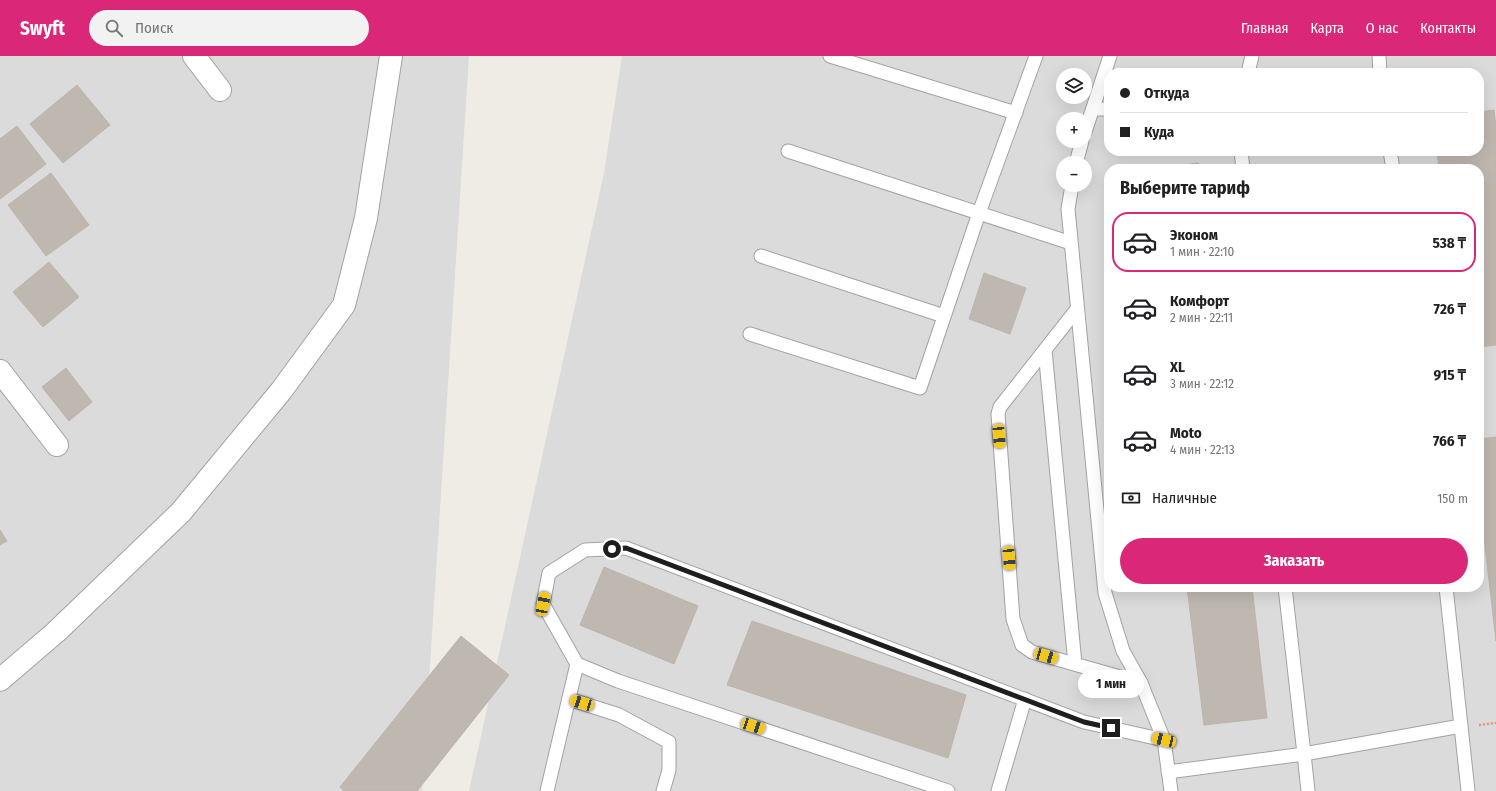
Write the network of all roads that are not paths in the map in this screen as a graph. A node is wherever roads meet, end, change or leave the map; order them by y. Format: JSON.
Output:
{"nodes":[{"id":1,"x":194,"y":56,"type":"edge"},
{"id":2,"x":391,"y":56,"type":"edge"},
{"id":3,"x":830,"y":56,"type":"edge"},
{"id":4,"x":1036,"y":56,"type":"edge"},
{"id":5,"x":1110,"y":56,"type":"edge"},
{"id":6,"x":1252,"y":56,"type":"edge"},
{"id":7,"x":1379,"y":56,"type":"edge"},
{"id":8,"x":1106,"y":68,"type":"edge"},
{"id":9,"x":1249,"y":68,"type":"edge"},
{"id":10,"x":1380,"y":68,"type":"edge"},
{"id":11,"x":1104,"y":74,"type":"edge"},
{"id":12,"x":220,"y":90,"type":"dead end"},
{"id":13,"x":1092,"y":109,"type":"junction"},
{"id":14,"x":1104,"y":109,"type":"edge"},
{"id":15,"x":1091,"y":112,"type":"edge"},
{"id":16,"x":1016,"y":113,"type":"junction"},
{"id":17,"x":788,"y":151,"type":"dead end"},
{"id":18,"x":1071,"y":192,"type":"edge"},
{"id":19,"x":979,"y":213,"type":"junction"},
{"id":20,"x":1071,"y":243,"type":"junction"},
{"id":21,"x":761,"y":256,"type":"dead end"},
{"id":22,"x":1077,"y":309,"type":"junction"},
{"id":23,"x":944,"y":316,"type":"junction"},
{"id":24,"x":750,"y":334,"type":"dead end"},
{"id":25,"x":1045,"y":350,"type":"junction"},
{"id":26,"x":0,"y":371,"type":"edge"},
{"id":27,"x":57,"y":445,"type":"dead end"},
{"id":28,"x":1104,"y":583,"type":"edge"},
{"id":29,"x":1105,"y":592,"type":"edge"},
{"id":30,"x":1286,"y":592,"type":"edge"},
{"id":31,"x":1447,"y":592,"type":"edge"},
{"id":32,"x":577,"y":664,"type":"junction"},
{"id":33,"x":1075,"y":664,"type":"junction"},
{"id":34,"x":0,"y":680,"type":"edge"},
{"id":35,"x":1141,"y":683,"type":"junction"},
{"id":36,"x":569,"y":699,"type":"junction"},
{"id":37,"x":1025,"y":699,"type":"junction"},
{"id":38,"x":1461,"y":726,"type":"junction"},
{"id":39,"x":1164,"y":740,"type":"junction"},
{"id":40,"x":1304,"y":754,"type":"junction"},
{"id":41,"x":1168,"y":772,"type":"junction"},
{"id":42,"x":547,"y":791,"type":"edge"},
{"id":43,"x":663,"y":791,"type":"edge"},
{"id":44,"x":948,"y":791,"type":"edge"},
{"id":45,"x":998,"y":791,"type":"edge"},
{"id":46,"x":1171,"y":791,"type":"edge"},
{"id":47,"x":1308,"y":791,"type":"edge"},
{"id":48,"x":1468,"y":791,"type":"edge"}],
"edges":[{"from":1,"to":12,"type":"street"},
{"from":2,"to":34,"type":"street"},
{"from":3,"to":16,"type":"lane"},
{"from":4,"to":16,"type":"lane"},
{"from":5,"to":8,"type":"lane"},
{"from":6,"to":9,"type":"lane"},
{"from":7,"to":10,"type":"lane"},
{"from":11,"to":13,"type":"lane"},
{"from":13,"to":14,"type":"lane"},
{"from":13,"to":15,"type":"lane"},
{"from":16,"to":19,"type":"lane"},
{"from":17,"to":19,"type":"lane"},
{"from":18,"to":20,"type":"lane"},
{"from":19,"to":20,"type":"lane"},
{"from":19,"to":23,"type":"lane"},
{"from":20,"to":22,"type":"lane"},
{"from":21,"to":23,"type":"lane"},
{"from":22,"to":25,"type":"lane"},
{"from":22,"to":28,"type":"lane"},
{"from":23,"to":24,"type":"lane"},
{"from":25,"to":33,"type":"lane"},
{"from":25,"to":33,"type":"lane"},
{"from":26,"to":27,"type":"street"},
{"from":29,"to":35,"type":"lane"},
{"from":30,"to":40,"type":"lane"},
{"from":31,"to":38,"type":"lane"},
{"from":32,"to":36,"type":"lane"},
{"from":32,"to":37,"type":"lane"},
{"from":32,"to":44,"type":"lane"},
{"from":33,"to":35,"type":"lane"},
{"from":35,"to":39,"type":"lane"},
{"from":36,"to":42,"type":"lane"},
{"from":36,"to":43,"type":"lane"},
{"from":37,"to":39,"type":"lane"},
{"from":37,"to":45,"type":"lane"},
{"from":38,"to":40,"type":"lane"},
{"from":38,"to":48,"type":"lane"},
{"from":39,"to":41,"type":"lane"},
{"from":40,"to":41,"type":"lane"},
{"from":40,"to":47,"type":"lane"},
{"from":41,"to":46,"type":"lane"}]}
